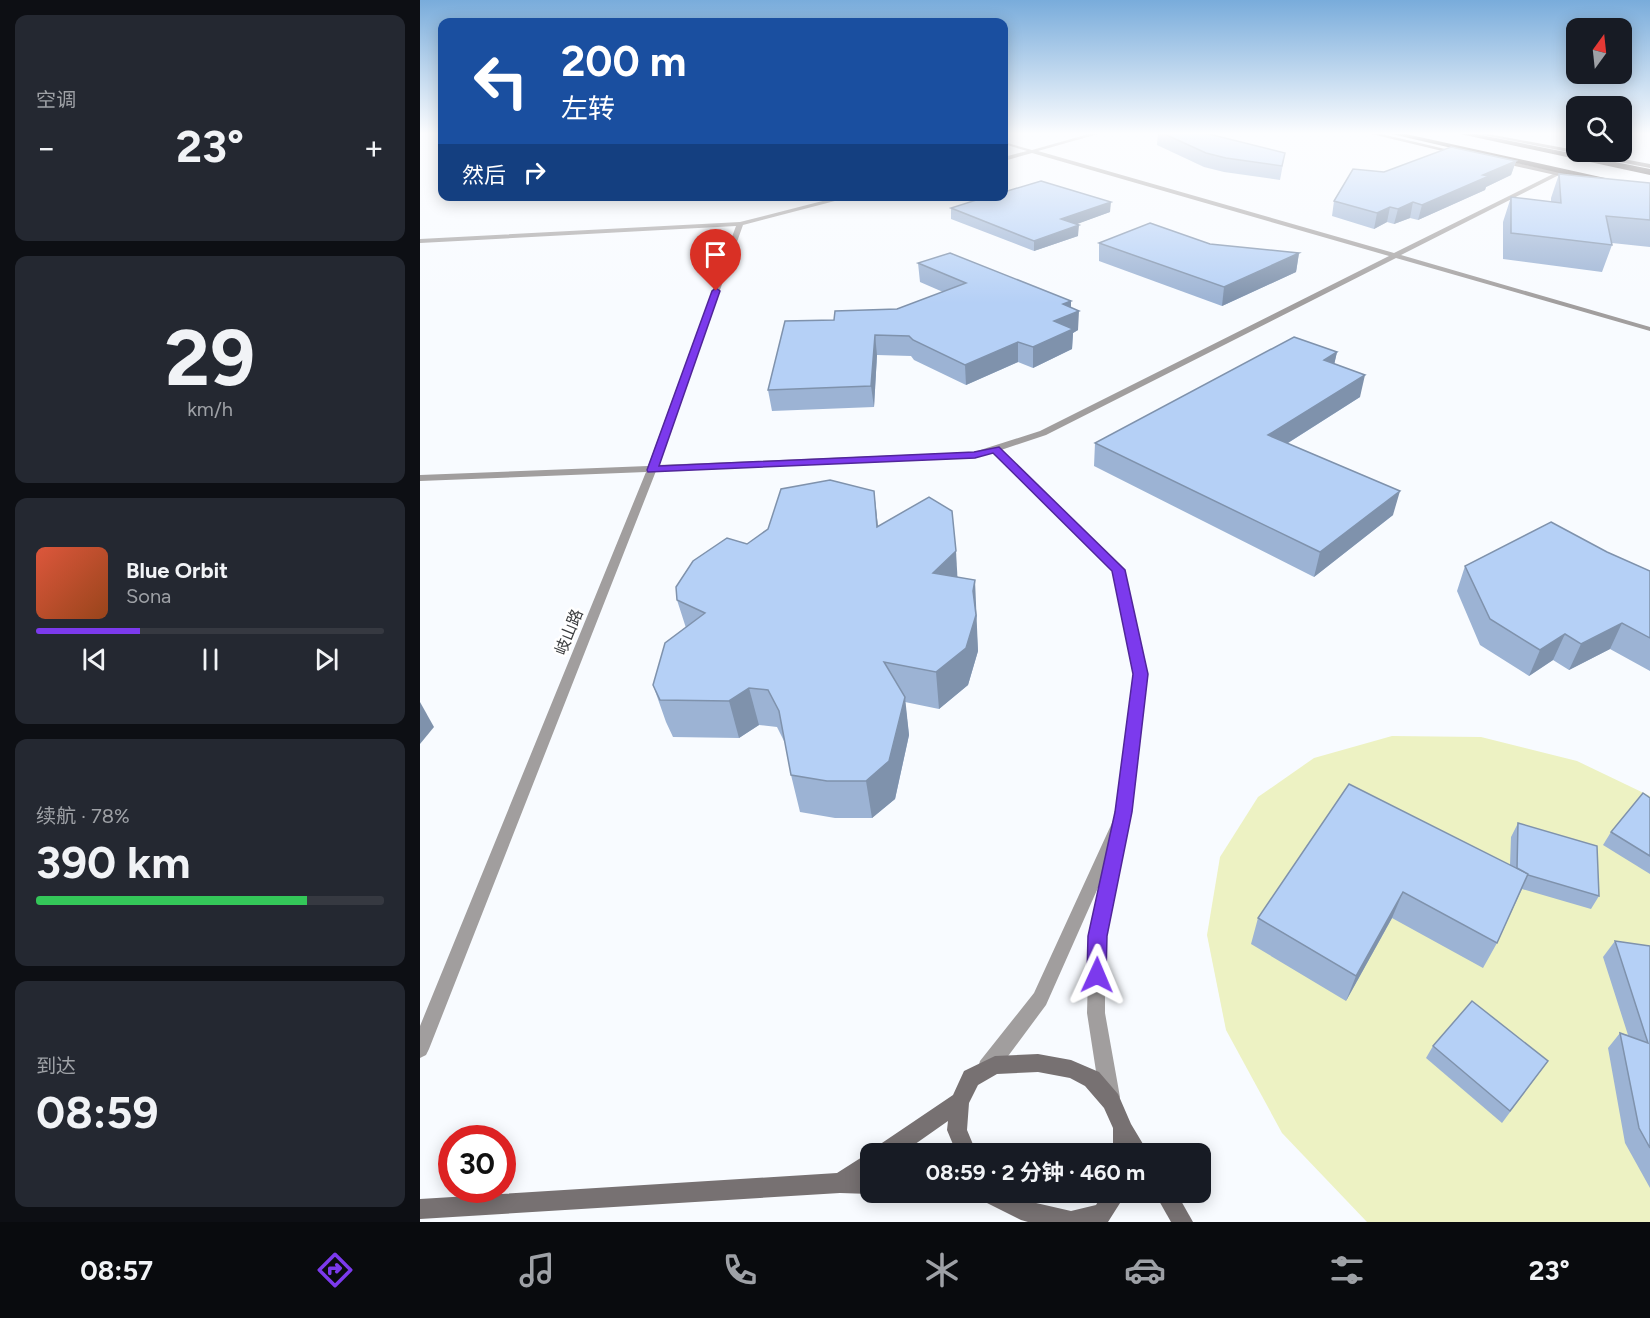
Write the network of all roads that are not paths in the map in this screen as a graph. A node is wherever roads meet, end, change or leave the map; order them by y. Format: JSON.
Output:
{"nodes":[{"id":1,"x":1164,"y":189,"type":"edge"},
{"id":2,"x":1527,"y":189,"type":"edge"},
{"id":3,"x":1635,"y":189,"type":"edge"},
{"id":4,"x":1650,"y":192,"type":"edge"},
{"id":5,"x":831,"y":201,"type":"edge"},
{"id":6,"x":740,"y":224,"type":"junction"},
{"id":7,"x":420,"y":241,"type":"edge"},
{"id":8,"x":1397,"y":255,"type":"junction"},
{"id":9,"x":1650,"y":329,"type":"edge"},
{"id":10,"x":995,"y":449,"type":"junction"},
{"id":11,"x":652,"y":470,"type":"junction"},
{"id":12,"x":420,"y":478,"type":"edge"},
{"id":13,"x":1124,"y":812,"type":"junction"},
{"id":14,"x":420,"y":1049,"type":"edge"},
{"id":15,"x":985,"y":1070,"type":"junction"},
{"id":16,"x":1111,"y":1101,"type":"junction"},
{"id":17,"x":960,"y":1102,"type":"junction"},
{"id":18,"x":1123,"y":1128,"type":"junction"},
{"id":19,"x":899,"y":1143,"type":"edge"},
{"id":20,"x":962,"y":1143,"type":"edge"},
{"id":21,"x":1123,"y":1143,"type":"edge"},
{"id":22,"x":1132,"y":1143,"type":"edge"},
{"id":23,"x":860,"y":1169,"type":"edge"},
{"id":24,"x":840,"y":1183,"type":"junction"},
{"id":25,"x":860,"y":1184,"type":"edge"},
{"id":26,"x":1007,"y":1203,"type":"edge"},
{"id":27,"x":1110,"y":1203,"type":"edge"},
{"id":28,"x":1171,"y":1203,"type":"edge"},
{"id":29,"x":420,"y":1209,"type":"edge"},
{"id":30,"x":1072,"y":1222,"type":"edge"},
{"id":31,"x":1183,"y":1222,"type":"edge"}],
"edges":[{"from":1,"to":8,"type":"street"},
{"from":2,"to":8,"type":"street"},
{"from":3,"to":4,"type":"main road"},
{"from":5,"to":6,"type":"street"},
{"from":6,"to":7,"type":"street"},
{"from":6,"to":11,"type":"street","name":"岐山路"},
{"from":8,"to":9,"type":"street"},
{"from":8,"to":10,"type":"street"},
{"from":10,"to":11,"type":"street"},
{"from":10,"to":13,"type":"street"},
{"from":11,"to":12,"type":"street"},
{"from":11,"to":14,"type":"street","name":"岐山路"},
{"from":13,"to":15,"type":"street"},
{"from":13,"to":16,"type":"street"},
{"from":15,"to":16,"type":"main road"},
{"from":15,"to":17,"type":"main road"},
{"from":16,"to":18,"type":"main road"},
{"from":17,"to":19,"type":"main road"},
{"from":17,"to":20,"type":"main road"},
{"from":18,"to":21,"type":"main road"},
{"from":18,"to":22,"type":"main road"},
{"from":23,"to":24,"type":"main road"},
{"from":24,"to":25,"type":"main road"},
{"from":24,"to":29,"type":"main road"},
{"from":26,"to":30,"type":"main road"},
{"from":27,"to":30,"type":"main road"},
{"from":28,"to":31,"type":"main road"}]}
